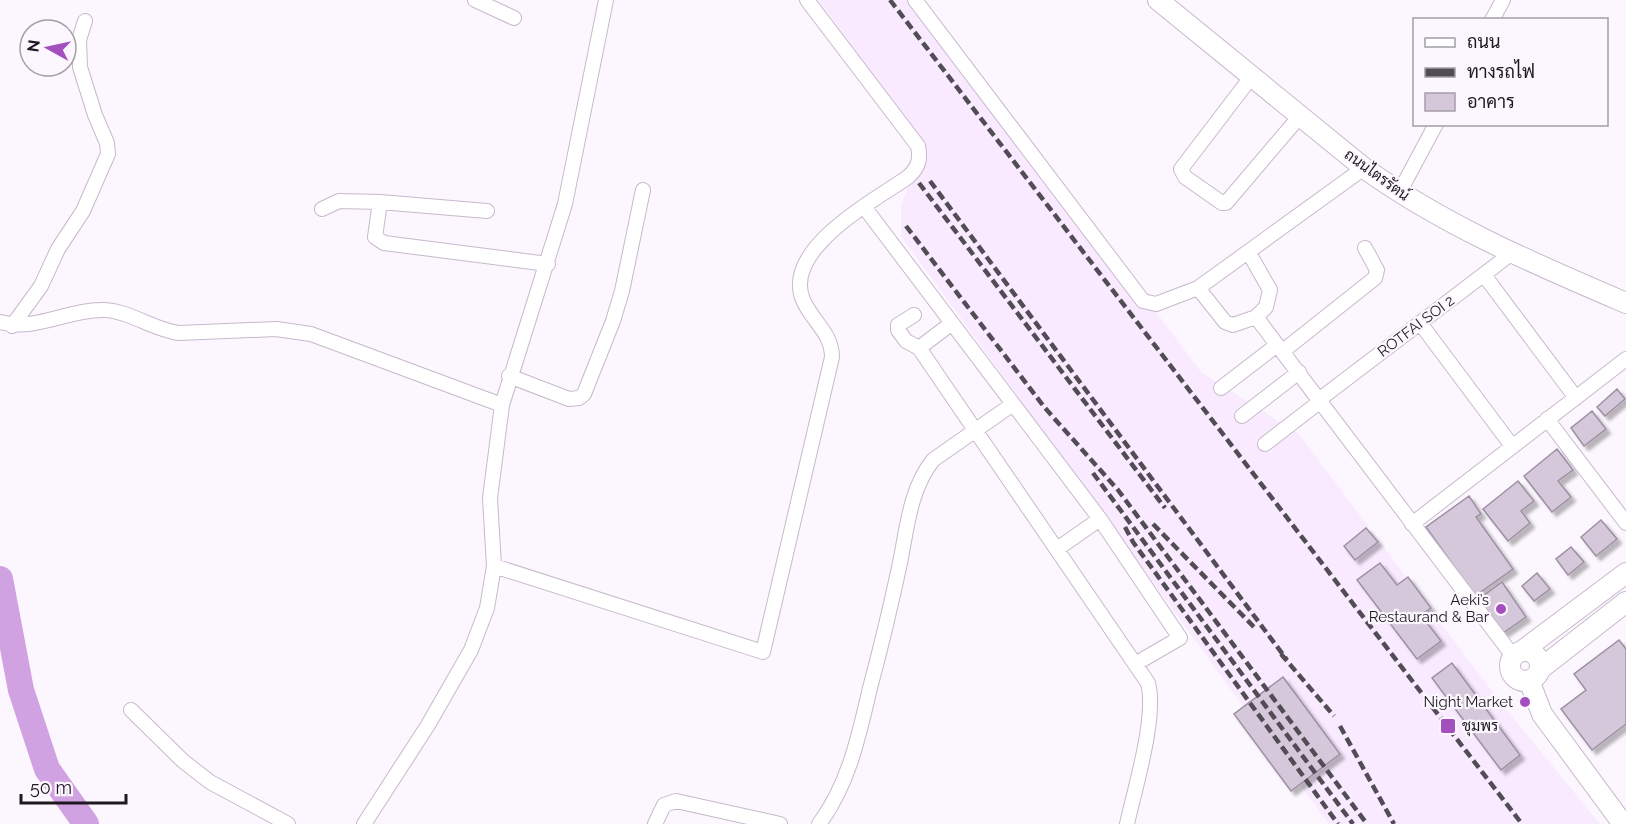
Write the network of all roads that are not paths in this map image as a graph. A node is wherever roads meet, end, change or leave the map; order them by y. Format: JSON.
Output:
{"nodes":[{"id":1,"x":606,"y":0,"type":"edge"},
{"id":2,"x":807,"y":0,"type":"edge"},
{"id":3,"x":915,"y":0,"type":"edge"},
{"id":4,"x":1158,"y":0,"type":"edge"},
{"id":5,"x":1503,"y":0,"type":"edge"},
{"id":6,"x":479,"y":1,"type":"edge"},
{"id":7,"x":514,"y":18,"type":"dead end"},
{"id":8,"x":1493,"y":18,"type":"edge"},
{"id":9,"x":85,"y":21,"type":"dead end"},
{"id":10,"x":1252,"y":76,"type":"junction"},
{"id":11,"x":1300,"y":116,"type":"junction"},
{"id":12,"x":1435,"y":126,"type":"edge"},
{"id":13,"x":1364,"y":168,"type":"junction"},
{"id":14,"x":644,"y":190,"type":"dead end"},
{"id":15,"x":1400,"y":193,"type":"junction"},
{"id":16,"x":380,"y":202,"type":"junction"},
{"id":17,"x":865,"y":208,"type":"junction"},
{"id":18,"x":322,"y":209,"type":"dead end"},
{"id":19,"x":487,"y":211,"type":"dead end"},
{"id":20,"x":1365,"y":248,"type":"dead end"},
{"id":21,"x":1249,"y":253,"type":"junction"},
{"id":22,"x":1512,"y":253,"type":"junction"},
{"id":23,"x":548,"y":264,"type":"junction"},
{"id":24,"x":1484,"y":275,"type":"junction"},
{"id":25,"x":1198,"y":288,"type":"junction"},
{"id":26,"x":1626,"y":303,"type":"edge"},
{"id":27,"x":914,"y":315,"type":"dead end"},
{"id":28,"x":1256,"y":317,"type":"junction"},
{"id":29,"x":952,"y":323,"type":"junction"},
{"id":30,"x":1420,"y":323,"type":"junction"},
{"id":31,"x":6,"y":324,"type":"edge"},
{"id":32,"x":919,"y":348,"type":"junction"},
{"id":33,"x":1280,"y":348,"type":"junction"},
{"id":34,"x":1626,"y":359,"type":"edge"},
{"id":35,"x":1299,"y":372,"type":"junction"},
{"id":36,"x":509,"y":376,"type":"junction"},
{"id":37,"x":1221,"y":388,"type":"dead end"},
{"id":38,"x":1575,"y":398,"type":"junction"},
{"id":39,"x":1321,"y":399,"type":"junction"},
{"id":40,"x":1013,"y":404,"type":"junction"},
{"id":41,"x":502,"y":405,"type":"junction"},
{"id":42,"x":1242,"y":416,"type":"dead end"},
{"id":43,"x":1547,"y":419,"type":"junction"},
{"id":44,"x":978,"y":431,"type":"junction"},
{"id":45,"x":1265,"y":444,"type":"dead end"},
{"id":46,"x":1512,"y":446,"type":"junction"},
{"id":47,"x":1100,"y":519,"type":"junction"},
{"id":48,"x":1626,"y":523,"type":"edge"},
{"id":49,"x":1412,"y":524,"type":"junction"},
{"id":50,"x":1058,"y":549,"type":"junction"},
{"id":51,"x":494,"y":566,"type":"junction"},
{"id":52,"x":1626,"y":573,"type":"edge"},
{"id":53,"x":1626,"y":602,"type":"edge"},
{"id":54,"x":1518,"y":653,"type":"junction"},
{"id":55,"x":1136,"y":664,"type":"junction"},
{"id":56,"x":1534,"y":675,"type":"junction"},
{"id":57,"x":131,"y":710,"type":"dead end"},
{"id":58,"x":288,"y":824,"type":"edge"},
{"id":59,"x":364,"y":824,"type":"edge"},
{"id":60,"x":655,"y":824,"type":"edge"},
{"id":61,"x":780,"y":824,"type":"edge"},
{"id":62,"x":819,"y":824,"type":"edge"},
{"id":63,"x":1127,"y":824,"type":"edge"},
{"id":64,"x":1623,"y":824,"type":"edge"}],
"edges":[{"from":1,"to":23,"type":"street"},
{"from":2,"to":17,"type":"street"},
{"from":3,"to":25,"type":"street"},
{"from":4,"to":10,"type":"main road","name":"ถนนไตรรัตน์"},
{"from":5,"to":8,"type":"street"},
{"from":6,"to":7,"type":"street"},
{"from":9,"to":31,"type":"street"},
{"from":10,"to":11,"type":"main road","name":"ถนนไตรรัตน์"},
{"from":10,"to":11,"type":"street"},
{"from":11,"to":13,"type":"main road","name":"ถนนไตรรัตน์"},
{"from":12,"to":15,"type":"street"},
{"from":13,"to":15,"type":"main road","name":"ถนนไตรรัตน์"},
{"from":13,"to":21,"type":"street"},
{"from":14,"to":36,"type":"street"},
{"from":15,"to":22,"type":"main road","name":"ถนนไตรรัตน์"},
{"from":16,"to":18,"type":"street"},
{"from":16,"to":19,"type":"street"},
{"from":16,"to":23,"type":"street"},
{"from":17,"to":29,"type":"street"},
{"from":17,"to":51,"type":"street"},
{"from":20,"to":33,"type":"street"},
{"from":21,"to":25,"type":"street"},
{"from":21,"to":28,"type":"street"},
{"from":22,"to":24,"type":"street","name":"ROTFAI SOI 2"},
{"from":22,"to":26,"type":"main road","name":"ถนนไตรรัตน์"},
{"from":23,"to":36,"type":"street"},
{"from":24,"to":30,"type":"street","name":"ROTFAI SOI 2"},
{"from":24,"to":38,"type":"street"},
{"from":25,"to":28,"type":"street"},
{"from":27,"to":32,"type":"street"},
{"from":28,"to":33,"type":"street"},
{"from":29,"to":32,"type":"street"},
{"from":29,"to":40,"type":"street"},
{"from":30,"to":39,"type":"street","name":"ROTFAI SOI 2"},
{"from":30,"to":46,"type":"street"},
{"from":31,"to":41,"type":"street"},
{"from":32,"to":44,"type":"street"},
{"from":33,"to":35,"type":"street"},
{"from":33,"to":37,"type":"street"},
{"from":34,"to":38,"type":"street"},
{"from":35,"to":39,"type":"street"},
{"from":35,"to":42,"type":"street"},
{"from":36,"to":41,"type":"street"},
{"from":38,"to":43,"type":"street"},
{"from":39,"to":45,"type":"street","name":"ROTFAI SOI 2"},
{"from":39,"to":49,"type":"street"},
{"from":40,"to":44,"type":"street"},
{"from":40,"to":47,"type":"street"},
{"from":41,"to":51,"type":"street"},
{"from":43,"to":46,"type":"street"},
{"from":43,"to":48,"type":"street"},
{"from":44,"to":50,"type":"street"},
{"from":44,"to":62,"type":"street"},
{"from":46,"to":49,"type":"street"},
{"from":47,"to":50,"type":"street"},
{"from":47,"to":55,"type":"street"},
{"from":49,"to":54,"type":"street"},
{"from":50,"to":55,"type":"street"},
{"from":51,"to":59,"type":"street"},
{"from":52,"to":54,"type":"main road"},
{"from":53,"to":56,"type":"main road"},
{"from":54,"to":56,"type":"main road"},
{"from":55,"to":63,"type":"street"},
{"from":56,"to":64,"type":"main road"},
{"from":57,"to":58,"type":"street"},
{"from":60,"to":61,"type":"street"}]}
